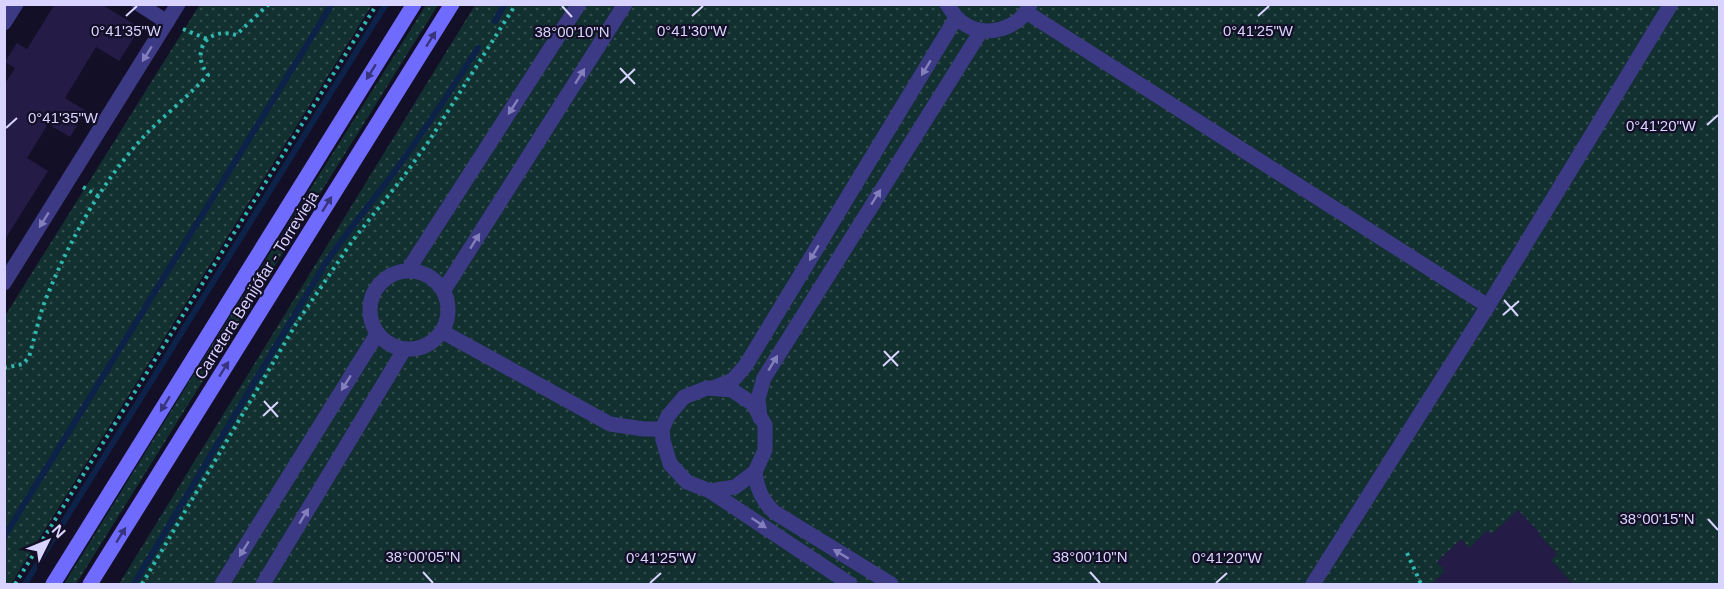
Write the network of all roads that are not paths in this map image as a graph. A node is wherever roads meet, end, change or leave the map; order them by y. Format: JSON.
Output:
{"nodes":[{"id":1,"x":16,"y":4,"type":"edge"},
{"id":2,"x":139,"y":4,"type":"edge"},
{"id":3,"x":178,"y":4,"type":"edge"},
{"id":4,"x":414,"y":4,"type":"edge"},
{"id":5,"x":452,"y":4,"type":"edge"},
{"id":6,"x":579,"y":4,"type":"edge"},
{"id":7,"x":625,"y":4,"type":"edge"},
{"id":8,"x":947,"y":4,"type":"edge"},
{"id":9,"x":1671,"y":4,"type":"edge"},
{"id":10,"x":1028,"y":8,"type":"edge"},
{"id":11,"x":956,"y":18,"type":"junction"},
{"id":12,"x":167,"y":22,"type":"junction"},
{"id":13,"x":4,"y":23,"type":"edge"},
{"id":14,"x":981,"y":31,"type":"junction"},
{"id":15,"x":408,"y":270,"type":"junction"},
{"id":16,"x":4,"y":283,"type":"edge"},
{"id":17,"x":444,"y":290,"type":"junction"},
{"id":18,"x":1488,"y":306,"type":"junction"},
{"id":19,"x":443,"y":332,"type":"junction"},
{"id":20,"x":377,"y":334,"type":"junction"},
{"id":21,"x":404,"y":350,"type":"junction"},
{"id":22,"x":713,"y":388,"type":"junction"},
{"id":23,"x":760,"y":418,"type":"junction"},
{"id":24,"x":662,"y":429,"type":"junction"},
{"id":25,"x":755,"y":472,"type":"junction"},
{"id":26,"x":710,"y":490,"type":"junction"},
{"id":27,"x":52,"y":585,"type":"edge"},
{"id":28,"x":90,"y":585,"type":"edge"},
{"id":29,"x":222,"y":585,"type":"edge"},
{"id":30,"x":263,"y":585,"type":"edge"},
{"id":31,"x":850,"y":585,"type":"edge"},
{"id":32,"x":891,"y":585,"type":"edge"},
{"id":33,"x":1313,"y":585,"type":"edge"}],
"edges":[{"from":1,"to":13,"type":"street"},
{"from":2,"to":12,"type":"street"},
{"from":3,"to":12,"type":"street"},
{"from":4,"to":27,"type":"main road","name":"Carretera Benijófar - Torrevieja","one_way":true},
{"from":28,"to":5,"type":"main road","name":"Carretera Benijófar - Torrevieja","one_way":true},
{"from":6,"to":15,"type":"street","one_way":true},
{"from":17,"to":7,"type":"street","one_way":true},
{"from":8,"to":11,"type":"street"},
{"from":9,"to":18,"type":"street"},
{"from":10,"to":14,"type":"street"},
{"from":10,"to":18,"type":"street"},
{"from":11,"to":14,"type":"street"},
{"from":11,"to":22,"type":"street","one_way":true},
{"from":12,"to":16,"type":"street","one_way":true},
{"from":23,"to":14,"type":"street","one_way":true},
{"from":15,"to":17,"type":"street"},
{"from":15,"to":20,"type":"street"},
{"from":17,"to":19,"type":"street"},
{"from":18,"to":33,"type":"street"},
{"from":19,"to":21,"type":"street"},
{"from":19,"to":24,"type":"street"},
{"from":20,"to":21,"type":"street"},
{"from":20,"to":29,"type":"street","one_way":true},
{"from":30,"to":21,"type":"street","one_way":true},
{"from":22,"to":23,"type":"street"},
{"from":22,"to":24,"type":"street"},
{"from":23,"to":25,"type":"street"},
{"from":24,"to":26,"type":"street"},
{"from":25,"to":26,"type":"street"},
{"from":32,"to":25,"type":"street","one_way":true},
{"from":26,"to":31,"type":"street","one_way":true}]}
